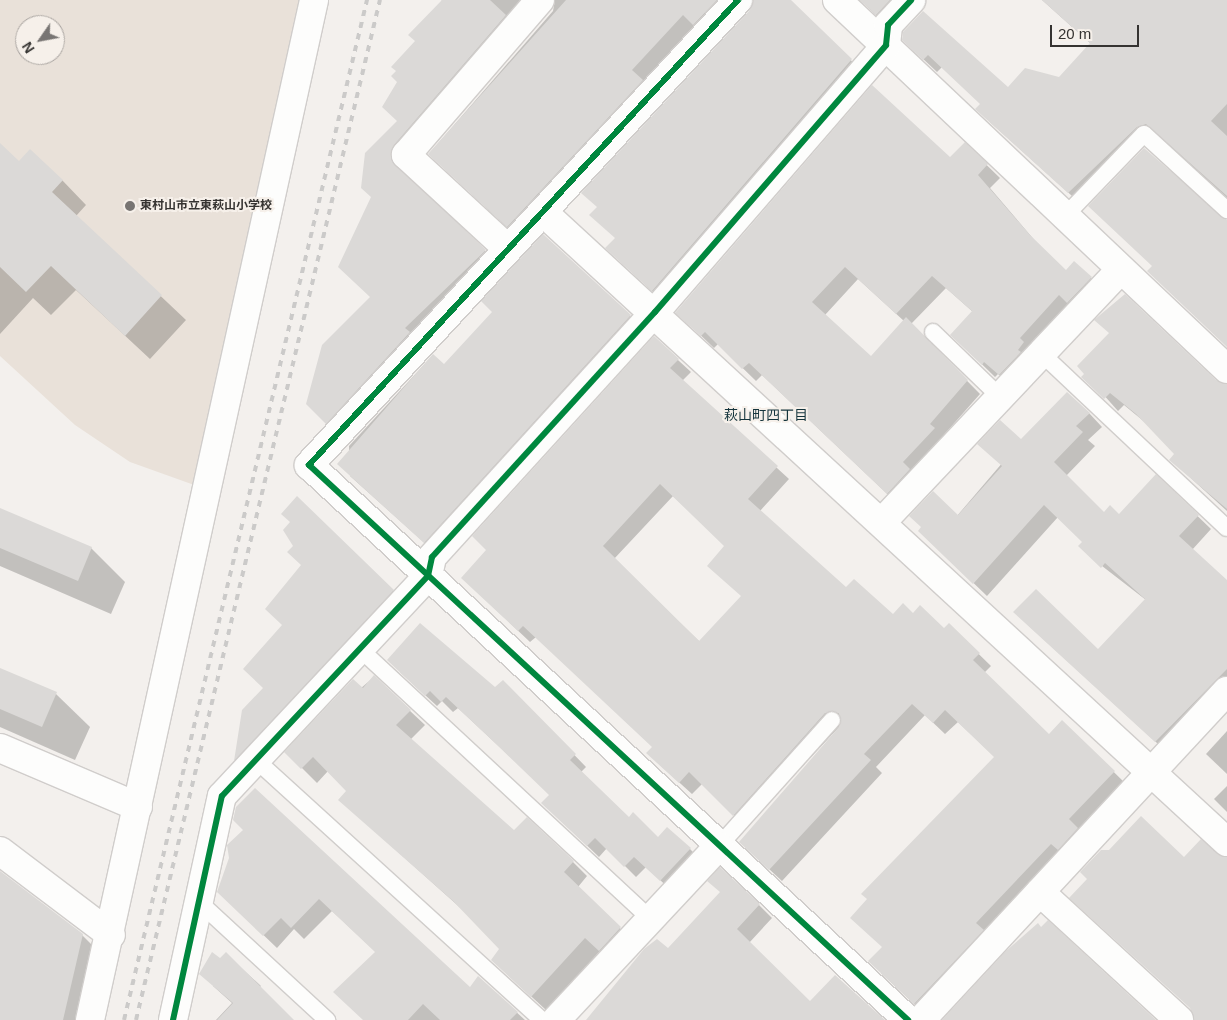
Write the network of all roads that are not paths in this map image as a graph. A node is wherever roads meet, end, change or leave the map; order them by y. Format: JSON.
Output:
{"nodes":[{"id":1,"x":314,"y":0,"type":"edge"},
{"id":2,"x":738,"y":0,"type":"edge"},
{"id":3,"x":837,"y":0,"type":"edge"},
{"id":4,"x":911,"y":0,"type":"edge"},
{"id":5,"x":529,"y":4,"type":"edge"},
{"id":6,"x":886,"y":45,"type":"junction"},
{"id":7,"x":1227,"y":210,"type":"edge"},
{"id":8,"x":543,"y":212,"type":"junction"},
{"id":9,"x":1064,"y":217,"type":"junction"},
{"id":10,"x":508,"y":249,"type":"junction"},
{"id":11,"x":1120,"y":270,"type":"junction"},
{"id":12,"x":655,"y":312,"type":"junction"},
{"id":13,"x":933,"y":332,"type":"dead end"},
{"id":14,"x":1041,"y":353,"type":"junction"},
{"id":15,"x":1227,"y":369,"type":"edge"},
{"id":16,"x":1000,"y":397,"type":"junction"},
{"id":17,"x":882,"y":522,"type":"junction"},
{"id":18,"x":1227,"y":528,"type":"edge"},
{"id":19,"x":428,"y":576,"type":"junction"},
{"id":20,"x":360,"y":648,"type":"junction"},
{"id":21,"x":1227,"y":691,"type":"edge"},
{"id":22,"x":832,"y":720,"type":"dead end"},
{"id":23,"x":0,"y":748,"type":"edge"},
{"id":24,"x":256,"y":760,"type":"junction"},
{"id":25,"x":1151,"y":771,"type":"junction"},
{"id":26,"x":138,"y":807,"type":"junction"},
{"id":27,"x":1227,"y":842,"type":"edge"},
{"id":28,"x":719,"y":846,"type":"junction"},
{"id":29,"x":0,"y":852,"type":"edge"},
{"id":30,"x":1040,"y":892,"type":"junction"},
{"id":31,"x":198,"y":901,"type":"junction"},
{"id":32,"x":650,"y":919,"type":"junction"},
{"id":33,"x":111,"y":935,"type":"junction"},
{"id":34,"x":90,"y":1020,"type":"edge"},
{"id":35,"x":173,"y":1020,"type":"edge"},
{"id":36,"x":327,"y":1020,"type":"edge"},
{"id":37,"x":542,"y":1020,"type":"edge"},
{"id":38,"x":556,"y":1020,"type":"edge"},
{"id":39,"x":908,"y":1020,"type":"edge"},
{"id":40,"x":921,"y":1020,"type":"edge"},
{"id":41,"x":1179,"y":1020,"type":"edge"}],
"edges":[{"from":1,"to":26,"type":"street"},
{"from":2,"to":8,"type":"street"},
{"from":3,"to":6,"type":"street"},
{"from":4,"to":6,"type":"street"},
{"from":5,"to":10,"type":"street"},
{"from":6,"to":9,"type":"street"},
{"from":6,"to":12,"type":"street"},
{"from":7,"to":9,"type":"lane"},
{"from":8,"to":10,"type":"street"},
{"from":8,"to":12,"type":"street"},
{"from":9,"to":11,"type":"street"},
{"from":10,"to":19,"type":"street"},
{"from":11,"to":14,"type":"street"},
{"from":11,"to":15,"type":"street"},
{"from":12,"to":17,"type":"street"},
{"from":12,"to":19,"type":"street"},
{"from":13,"to":16,"type":"lane"},
{"from":14,"to":16,"type":"street"},
{"from":14,"to":18,"type":"lane"},
{"from":16,"to":17,"type":"street"},
{"from":17,"to":25,"type":"street"},
{"from":19,"to":20,"type":"street"},
{"from":19,"to":28,"type":"street"},
{"from":20,"to":24,"type":"street"},
{"from":20,"to":32,"type":"lane"},
{"from":21,"to":25,"type":"street"},
{"from":22,"to":28,"type":"lane"},
{"from":23,"to":26,"type":"street"},
{"from":24,"to":31,"type":"street"},
{"from":24,"to":37,"type":"lane"},
{"from":25,"to":27,"type":"street"},
{"from":25,"to":30,"type":"street"},
{"from":26,"to":33,"type":"street"},
{"from":28,"to":32,"type":"street"},
{"from":28,"to":39,"type":"street"},
{"from":29,"to":33,"type":"street"},
{"from":30,"to":40,"type":"street"},
{"from":30,"to":41,"type":"street"},
{"from":31,"to":35,"type":"street"},
{"from":31,"to":36,"type":"lane"},
{"from":32,"to":38,"type":"street"},
{"from":33,"to":34,"type":"street"}]}
